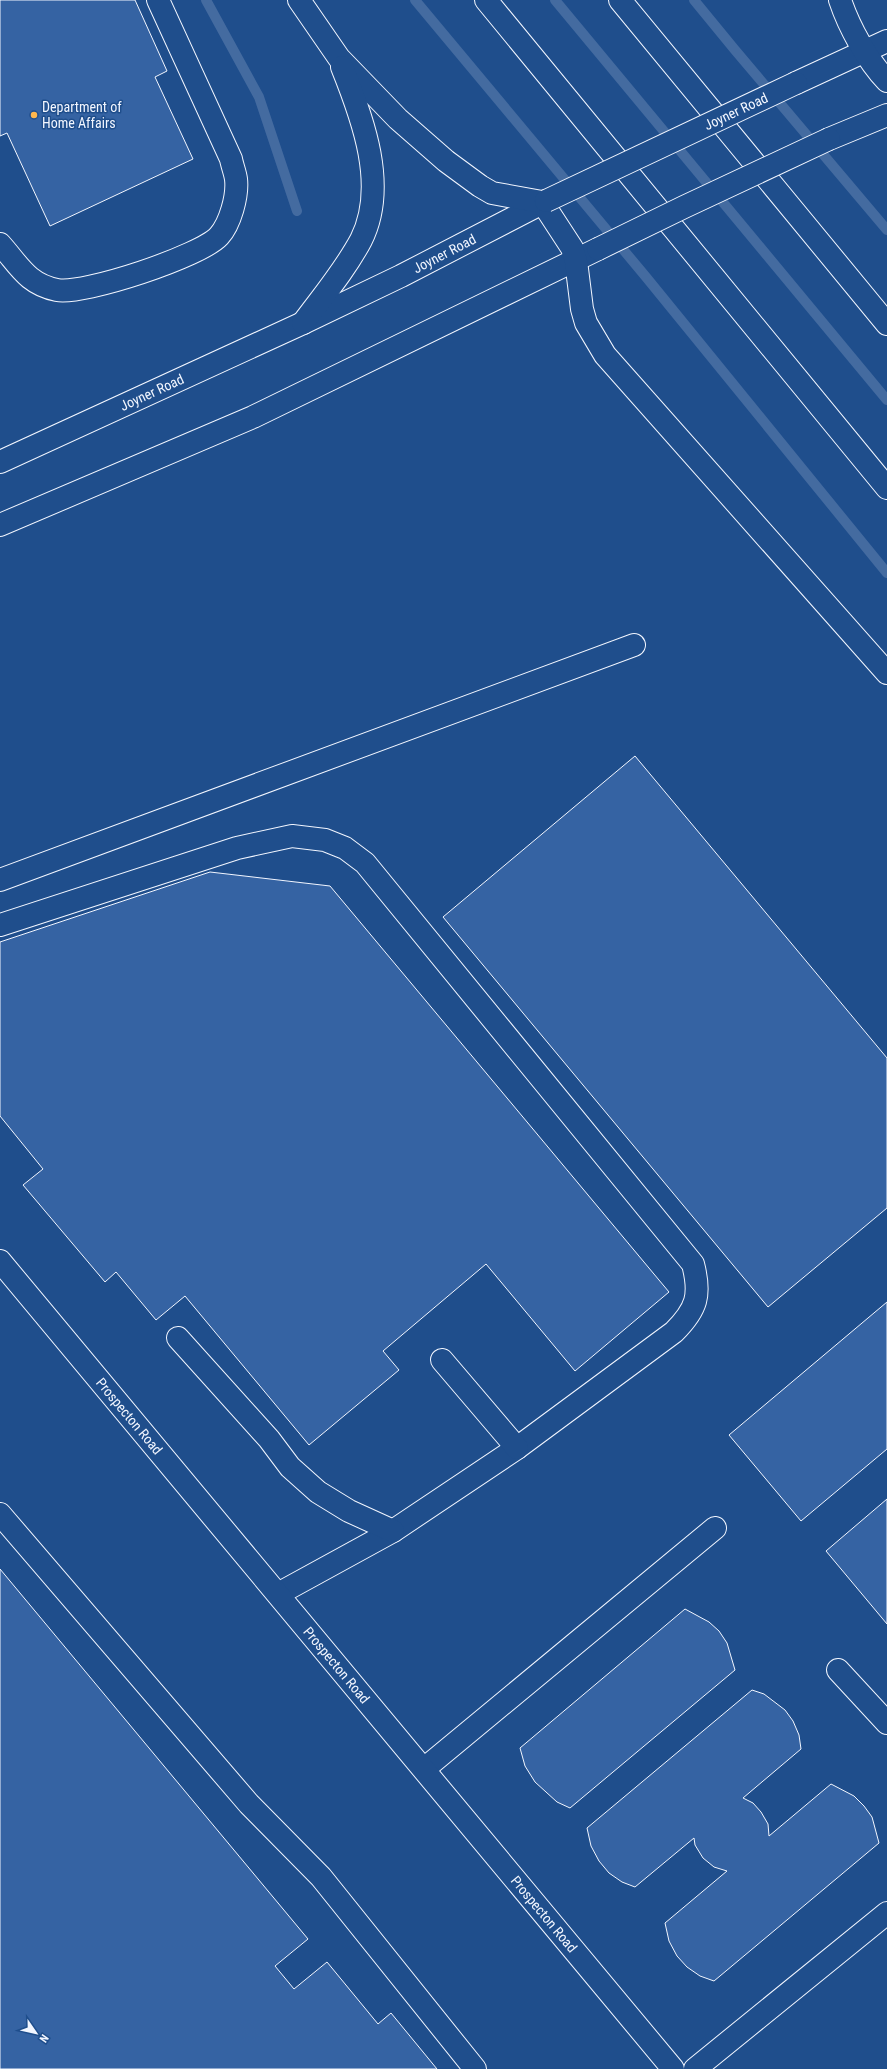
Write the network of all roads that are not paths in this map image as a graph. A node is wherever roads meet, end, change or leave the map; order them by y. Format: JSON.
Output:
{"nodes":[{"id":1,"x":158,"y":0,"type":"edge"},
{"id":2,"x":299,"y":0,"type":"edge"},
{"id":3,"x":486,"y":0,"type":"edge"},
{"id":4,"x":620,"y":0,"type":"edge"},
{"id":5,"x":840,"y":0,"type":"edge"},
{"id":6,"x":887,"y":41,"type":"edge"},
{"id":7,"x":864,"y":51,"type":"junction"},
{"id":8,"x":339,"y":58,"type":"junction"},
{"id":9,"x":887,"y":81,"type":"edge"},
{"id":10,"x":887,"y":115,"type":"edge"},
{"id":11,"x":544,"y":201,"type":"junction"},
{"id":12,"x":0,"y":244,"type":"edge"},
{"id":13,"x":576,"y":261,"type":"junction"},
{"id":14,"x":303,"y":323,"type":"junction"},
{"id":15,"x":887,"y":324,"type":"edge"},
{"id":16,"x":0,"y":462,"type":"edge"},
{"id":17,"x":887,"y":488,"type":"edge"},
{"id":18,"x":0,"y":525,"type":"edge"},
{"id":19,"x":634,"y":645,"type":"dead end"},
{"id":20,"x":887,"y":673,"type":"edge"},
{"id":21,"x":0,"y":880,"type":"edge"},
{"id":22,"x":0,"y":925,"type":"edge"},
{"id":23,"x":0,"y":1262,"type":"edge"},
{"id":24,"x":178,"y":1338,"type":"dead end"},
{"id":25,"x":442,"y":1360,"type":"dead end"},
{"id":26,"x":517,"y":1448,"type":"junction"},
{"id":27,"x":0,"y":1514,"type":"edge"},
{"id":28,"x":715,"y":1528,"type":"dead end"},
{"id":29,"x":393,"y":1531,"type":"junction"},
{"id":30,"x":278,"y":1594,"type":"junction"},
{"id":31,"x":838,"y":1670,"type":"dead end"},
{"id":32,"x":887,"y":1723,"type":"edge"},
{"id":33,"x":424,"y":1770,"type":"junction"},
{"id":34,"x":887,"y":1913,"type":"edge"},
{"id":35,"x":475,"y":2069,"type":"edge"},
{"id":36,"x":673,"y":2069,"type":"edge"},
{"id":37,"x":695,"y":2069,"type":"edge"}],
"edges":[{"from":1,"to":12,"type":"main road"},
{"from":2,"to":8,"type":"main road"},
{"from":3,"to":17,"type":"main road"},
{"from":4,"to":15,"type":"main road"},
{"from":5,"to":7,"type":"main road"},
{"from":6,"to":7,"type":"main road","name":"Joyner Road"},
{"from":7,"to":9,"type":"main road"},
{"from":7,"to":11,"type":"main road","name":"Joyner Road","bridge":true},
{"from":8,"to":11,"type":"main road"},
{"from":8,"to":14,"type":"main road"},
{"from":10,"to":13,"type":"main road","bridge":true},
{"from":11,"to":13,"type":"main road"},
{"from":11,"to":14,"type":"main road","name":"Joyner Road"},
{"from":13,"to":18,"type":"main road"},
{"from":13,"to":20,"type":"main road"},
{"from":14,"to":16,"type":"main road","name":"Joyner Road"},
{"from":19,"to":21,"type":"main road"},
{"from":22,"to":26,"type":"main road"},
{"from":23,"to":30,"type":"main road","name":"Prospecton Road"},
{"from":24,"to":29,"type":"main road"},
{"from":25,"to":26,"type":"main road"},
{"from":26,"to":29,"type":"main road"},
{"from":27,"to":35,"type":"main road"},
{"from":28,"to":33,"type":"main road"},
{"from":29,"to":30,"type":"main road"},
{"from":30,"to":33,"type":"main road","name":"Prospecton Road"},
{"from":31,"to":32,"type":"main road"},
{"from":33,"to":36,"type":"main road","name":"Prospecton Road"},
{"from":34,"to":37,"type":"main road"}]}
